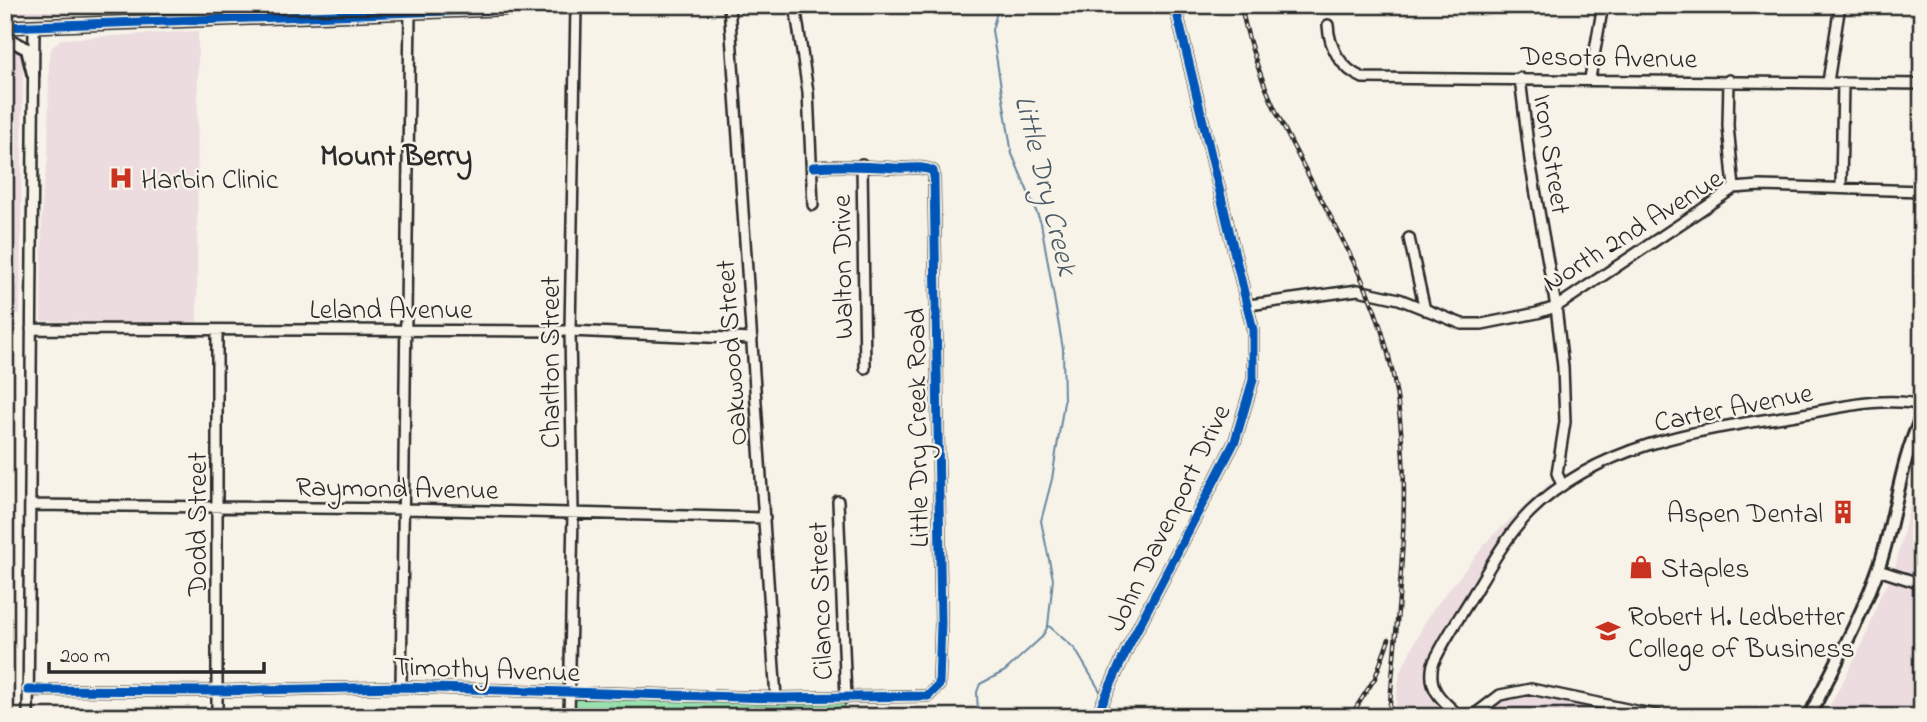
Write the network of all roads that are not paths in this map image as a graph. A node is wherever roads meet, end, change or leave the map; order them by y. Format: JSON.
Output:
{"nodes":[{"id":1,"x":598,"y":5,"type":"edge"},
{"id":2,"x":605,"y":5,"type":"edge"},
{"id":3,"x":729,"y":5,"type":"edge"},
{"id":4,"x":795,"y":5,"type":"edge"},
{"id":5,"x":1175,"y":5,"type":"edge"},
{"id":6,"x":1603,"y":5,"type":"edge"},
{"id":7,"x":1840,"y":5,"type":"edge"},
{"id":8,"x":576,"y":6,"type":"edge"},
{"id":9,"x":410,"y":12,"type":"junction"},
{"id":10,"x":1328,"y":25,"type":"dead end"},
{"id":11,"x":34,"y":26,"type":"junction"},
{"id":12,"x":5,"y":27,"type":"edge"},
{"id":13,"x":5,"y":37,"type":"edge"},
{"id":14,"x":33,"y":75,"type":"junction"},
{"id":15,"x":1520,"y":78,"type":"junction"},
{"id":16,"x":1590,"y":78,"type":"junction"},
{"id":17,"x":1729,"y":80,"type":"junction"},
{"id":18,"x":1828,"y":82,"type":"junction"},
{"id":19,"x":1843,"y":83,"type":"junction"},
{"id":20,"x":1922,"y":84,"type":"edge"},
{"id":21,"x":862,"y":164,"type":"junction"},
{"id":22,"x":813,"y":167,"type":"junction"},
{"id":23,"x":1841,"y":187,"type":"junction"},
{"id":24,"x":1734,"y":188,"type":"junction"},
{"id":25,"x":1922,"y":191,"type":"edge"},
{"id":26,"x":813,"y":205,"type":"dead end"},
{"id":27,"x":1409,"y":238,"type":"dead end"},
{"id":28,"x":1249,"y":305,"type":"junction"},
{"id":29,"x":1556,"y":307,"type":"junction"},
{"id":30,"x":1425,"y":310,"type":"junction"},
{"id":31,"x":31,"y":329,"type":"junction"},
{"id":32,"x":407,"y":331,"type":"junction"},
{"id":33,"x":570,"y":331,"type":"junction"},
{"id":34,"x":217,"y":332,"type":"junction"},
{"id":35,"x":752,"y":338,"type":"junction"},
{"id":36,"x":865,"y":368,"type":"dead end"},
{"id":37,"x":1922,"y":405,"type":"edge"},
{"id":38,"x":1922,"y":416,"type":"edge"},
{"id":39,"x":1562,"y":485,"type":"junction"},
{"id":40,"x":838,"y":501,"type":"dead end"},
{"id":41,"x":30,"y":505,"type":"junction"},
{"id":42,"x":219,"y":509,"type":"junction"},
{"id":43,"x":406,"y":509,"type":"junction"},
{"id":44,"x":573,"y":512,"type":"junction"},
{"id":45,"x":765,"y":518,"type":"junction"},
{"id":46,"x":1878,"y":570,"type":"junction"},
{"id":47,"x":1922,"y":584,"type":"edge"},
{"id":48,"x":939,"y":685,"type":"joint"},
{"id":49,"x":401,"y":687,"type":"junction"},
{"id":50,"x":28,"y":690,"type":"junction"},
{"id":51,"x":217,"y":691,"type":"junction"},
{"id":52,"x":569,"y":694,"type":"junction"},
{"id":53,"x":776,"y":698,"type":"junction"},
{"id":54,"x":846,"y":698,"type":"junction"},
{"id":55,"x":28,"y":717,"type":"edge"},
{"id":56,"x":217,"y":717,"type":"edge"},
{"id":57,"x":569,"y":717,"type":"edge"},
{"id":58,"x":1096,"y":717,"type":"edge"},
{"id":59,"x":1461,"y":717,"type":"edge"},
{"id":60,"x":1471,"y":717,"type":"edge"},
{"id":61,"x":1665,"y":717,"type":"edge"},
{"id":62,"x":1809,"y":717,"type":"edge"}],
"edges":[{"from":1,"to":2,"type":"main road"},
{"from":1,"to":8,"type":"main road"},
{"from":3,"to":35,"type":"street","name":"Oakwood Street"},
{"from":4,"to":22,"type":"street"},
{"from":5,"to":28,"type":"street","name":"John Davenport Drive"},
{"from":6,"to":16,"type":"street"},
{"from":7,"to":18,"type":"street"},
{"from":8,"to":9,"type":"main road"},
{"from":8,"to":33,"type":"street","name":"Charlton Street"},
{"from":9,"to":11,"type":"main road"},
{"from":9,"to":32,"type":"street"},
{"from":10,"to":15,"type":"street","name":"Desoto Avenue"},
{"from":11,"to":12,"type":"main road"},
{"from":11,"to":14,"type":"street"},
{"from":13,"to":14,"type":"main road"},
{"from":14,"to":31,"type":"street"},
{"from":15,"to":16,"type":"street","name":"Desoto Avenue"},
{"from":15,"to":29,"type":"street","name":"Iron Street"},
{"from":16,"to":17,"type":"street","name":"Desoto Avenue"},
{"from":17,"to":18,"type":"street","name":"Desoto Avenue"},
{"from":17,"to":24,"type":"street"},
{"from":18,"to":19,"type":"street","name":"Desoto Avenue"},
{"from":19,"to":20,"type":"street","name":"Desoto Avenue"},
{"from":19,"to":23,"type":"street"},
{"from":21,"to":22,"type":"street"},
{"from":21,"to":36,"type":"street","name":"Walton Drive"},
{"from":21,"to":48,"type":"street","name":"Little Dry Creek Road"},
{"from":22,"to":26,"type":"street"},
{"from":23,"to":24,"type":"street","name":"North 2nd Avenue"},
{"from":23,"to":25,"type":"street","name":"North 2nd Avenue"},
{"from":24,"to":29,"type":"street","name":"North 2nd Avenue"},
{"from":27,"to":30,"type":"street"},
{"from":28,"to":30,"type":"street","name":"North 2nd Avenue"},
{"from":28,"to":58,"type":"street","name":"John Davenport Drive"},
{"from":29,"to":30,"type":"street","name":"North 2nd Avenue"},
{"from":29,"to":39,"type":"street","name":"Iron Street"},
{"from":31,"to":34,"type":"street","name":"Leland Avenue"},
{"from":31,"to":41,"type":"street"},
{"from":32,"to":33,"type":"street","name":"Leland Avenue"},
{"from":32,"to":34,"type":"street","name":"Leland Avenue"},
{"from":32,"to":43,"type":"street"},
{"from":33,"to":35,"type":"street","name":"Leland Avenue"},
{"from":33,"to":44,"type":"street","name":"Charlton Street"},
{"from":34,"to":42,"type":"street","name":"Dodd Street"},
{"from":35,"to":45,"type":"street","name":"Oakwood Street"},
{"from":37,"to":39,"type":"street","name":"Carter Avenue"},
{"from":38,"to":46,"type":"main road"},
{"from":39,"to":59,"type":"street","name":"Carter Avenue"},
{"from":40,"to":54,"type":"street","name":"Cilanco Street"},
{"from":41,"to":42,"type":"street","name":"Raymond Avenue"},
{"from":41,"to":50,"type":"street"},
{"from":42,"to":43,"type":"street","name":"Raymond Avenue"},
{"from":42,"to":51,"type":"street","name":"Dodd Street"},
{"from":43,"to":44,"type":"street","name":"Raymond Avenue"},
{"from":43,"to":49,"type":"street"},
{"from":44,"to":45,"type":"street","name":"Raymond Avenue"},
{"from":44,"to":52,"type":"street","name":"Charlton Street"},
{"from":45,"to":53,"type":"street","name":"Oakwood Street"},
{"from":46,"to":47,"type":"street"},
{"from":46,"to":62,"type":"main road"},
{"from":48,"to":54,"type":"street","name":"Timothy Avenue"},
{"from":49,"to":51,"type":"street","name":"Timothy Avenue"},
{"from":49,"to":52,"type":"street","name":"Timothy Avenue"},
{"from":50,"to":51,"type":"street","name":"Timothy Avenue"},
{"from":50,"to":55,"type":"street"},
{"from":51,"to":56,"type":"street","name":"Dodd Street"},
{"from":52,"to":53,"type":"street","name":"Timothy Avenue"},
{"from":52,"to":57,"type":"street","name":"Charlton Street"},
{"from":53,"to":54,"type":"street","name":"Timothy Avenue"},
{"from":60,"to":61,"type":"street"}]}
